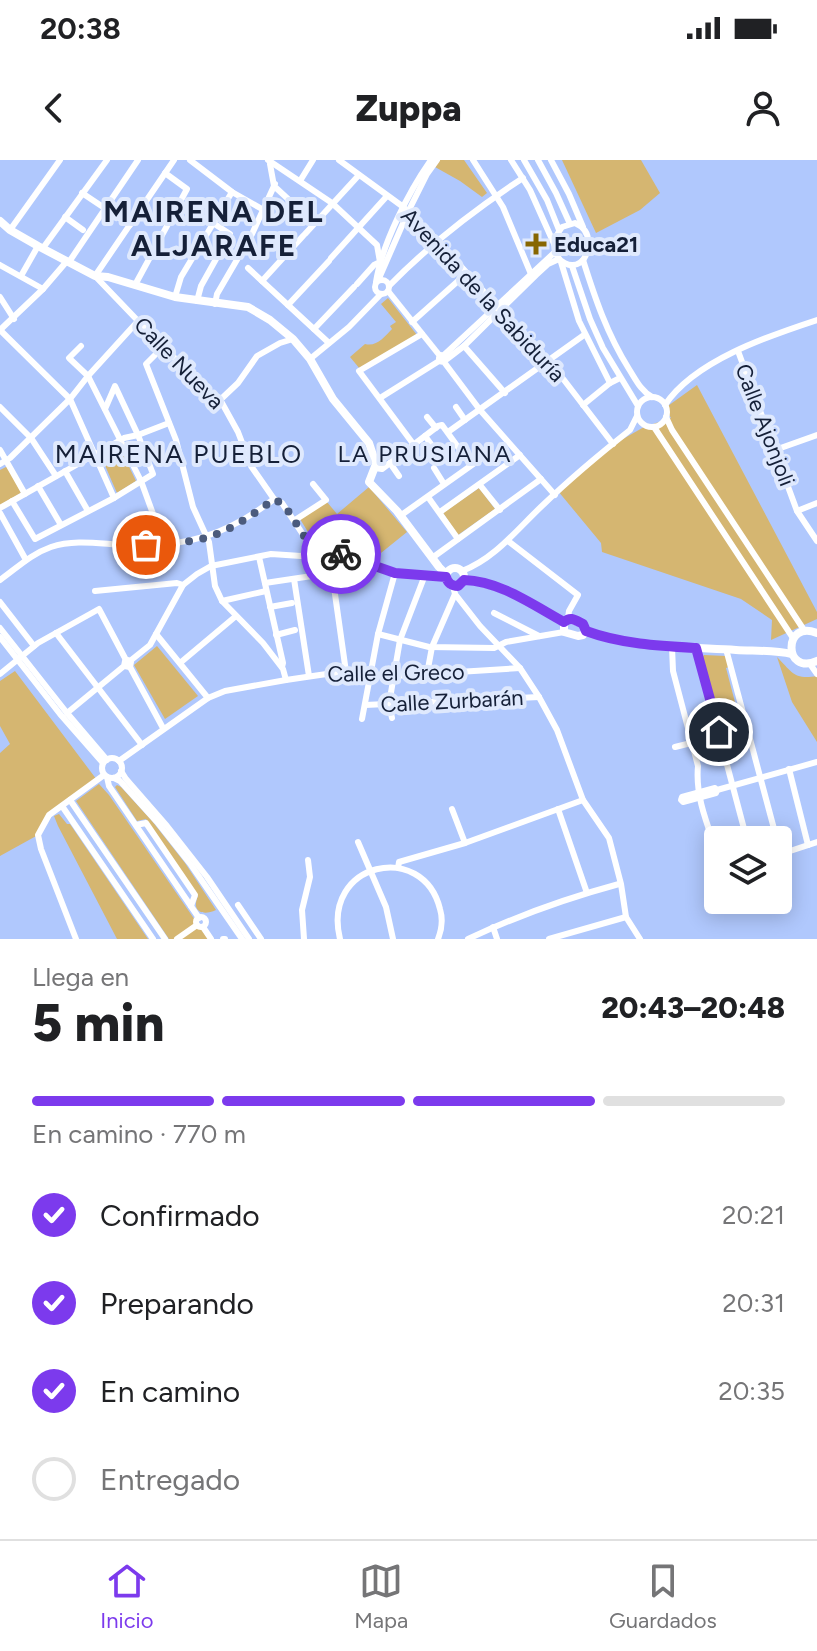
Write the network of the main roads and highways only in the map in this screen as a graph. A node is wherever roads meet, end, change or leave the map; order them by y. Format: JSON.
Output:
{"nodes":[{"id":1,"x":4,"y":226,"type":"edge"},
{"id":2,"x":446,"y":575,"type":"junction"},
{"id":3,"x":464,"y":576,"type":"junction"},
{"id":4,"x":563,"y":626,"type":"junction"},
{"id":5,"x":586,"y":631,"type":"junction"},
{"id":6,"x":817,"y":633,"type":"edge"},
{"id":7,"x":792,"y":646,"type":"junction"},
{"id":8,"x":813,"y":663,"type":"edge"}],
"edges":[{"from":1,"to":2,"type":"main road"},
{"from":2,"to":3,"type":"main road"},
{"from":2,"to":3,"type":"main road"},
{"from":3,"to":4,"type":"main road"},
{"from":4,"to":5,"type":"main road"},
{"from":4,"to":5,"type":"main road"},
{"from":5,"to":7,"type":"main road"},
{"from":6,"to":7,"type":"main road"},
{"from":7,"to":8,"type":"main road"}]}
